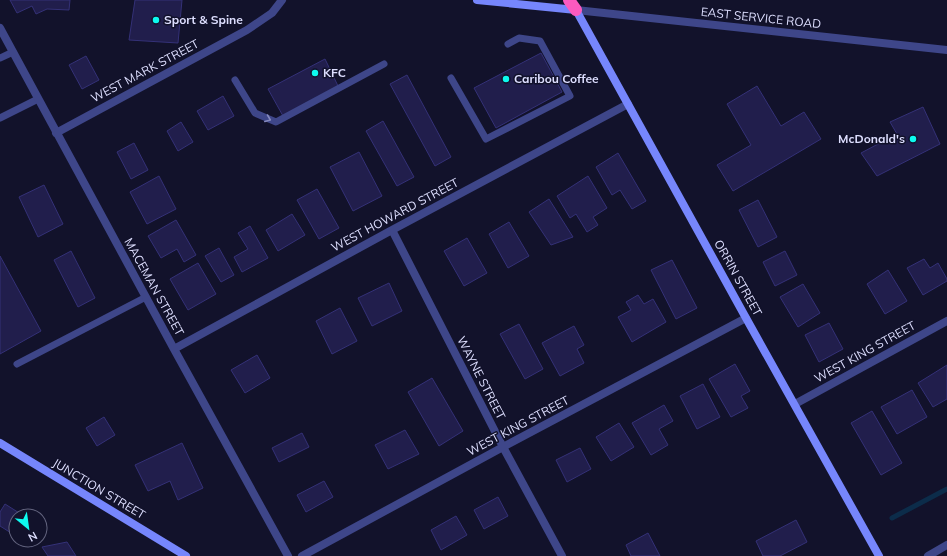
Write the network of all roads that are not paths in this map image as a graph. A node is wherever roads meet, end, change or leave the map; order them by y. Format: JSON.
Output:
{"nodes":[{"id":1,"x":282,"y":0,"type":"edge"},
{"id":2,"x":477,"y":0,"type":"edge"},
{"id":3,"x":569,"y":0,"type":"edge"},
{"id":4,"x":576,"y":5,"type":"edge"},
{"id":5,"x":0,"y":28,"type":"edge"},
{"id":6,"x":508,"y":44,"type":"dead end"},
{"id":7,"x":947,"y":50,"type":"edge"},
{"id":8,"x":13,"y":52,"type":"junction"},
{"id":9,"x":0,"y":58,"type":"edge"},
{"id":10,"x":384,"y":64,"type":"dead end"},
{"id":11,"x":451,"y":78,"type":"dead end"},
{"id":12,"x":235,"y":80,"type":"dead end"},
{"id":13,"x":38,"y":99,"type":"junction"},
{"id":14,"x":628,"y":104,"type":"junction"},
{"id":15,"x":0,"y":118,"type":"edge"},
{"id":16,"x":56,"y":133,"type":"junction"},
{"id":17,"x":392,"y":230,"type":"junction"},
{"id":18,"x":146,"y":297,"type":"junction"},
{"id":19,"x":746,"y":318,"type":"junction"},
{"id":20,"x":947,"y":321,"type":"edge"},
{"id":21,"x":174,"y":349,"type":"junction"},
{"id":22,"x":17,"y":364,"type":"dead end"},
{"id":23,"x":795,"y":404,"type":"junction"},
{"id":24,"x":0,"y":443,"type":"edge"},
{"id":25,"x":503,"y":447,"type":"junction"},
{"id":26,"x":947,"y":545,"type":"edge"},
{"id":27,"x":186,"y":556,"type":"edge"},
{"id":28,"x":288,"y":556,"type":"edge"},
{"id":29,"x":302,"y":556,"type":"edge"},
{"id":30,"x":562,"y":556,"type":"edge"},
{"id":31,"x":879,"y":556,"type":"edge"},
{"id":32,"x":928,"y":556,"type":"edge"}],
"edges":[{"from":1,"to":16,"type":"street","name":"WEST MARK STREET"},
{"from":2,"to":4,"type":"street","name":"EAST SERVICE ROAD"},
{"from":3,"to":4,"type":"highway"},
{"from":4,"to":7,"type":"street","name":"EAST SERVICE ROAD"},
{"from":4,"to":14,"type":"street","name":"ORRIN STREET"},
{"from":5,"to":8,"type":"street","name":"MACEMAN STREET"},
{"from":6,"to":11,"type":"lane"},
{"from":8,"to":9,"type":"lane"},
{"from":8,"to":13,"type":"street","name":"MACEMAN STREET"},
{"from":12,"to":10,"type":"lane","one_way":true},
{"from":13,"to":15,"type":"lane"},
{"from":13,"to":16,"type":"street","name":"MACEMAN STREET"},
{"from":14,"to":17,"type":"street","name":"WEST HOWARD STREET"},
{"from":14,"to":19,"type":"street","name":"ORRIN STREET"},
{"from":16,"to":18,"type":"street","name":"MACEMAN STREET"},
{"from":17,"to":21,"type":"street","name":"WEST HOWARD STREET"},
{"from":17,"to":25,"type":"street","name":"WAYNE STREET"},
{"from":18,"to":21,"type":"street","name":"MACEMAN STREET"},
{"from":18,"to":22,"type":"lane"},
{"from":19,"to":23,"type":"street","name":"ORRIN STREET"},
{"from":19,"to":25,"type":"street","name":"WEST KING STREET"},
{"from":20,"to":23,"type":"street","name":"WEST KING STREET"},
{"from":21,"to":28,"type":"street","name":"MACEMAN STREET"},
{"from":23,"to":31,"type":"street","name":"ORRIN STREET"},
{"from":24,"to":27,"type":"street","name":"JUNCTION STREET"},
{"from":25,"to":29,"type":"street","name":"WEST KING STREET"},
{"from":25,"to":30,"type":"street","name":"WAYNE STREET"},
{"from":26,"to":32,"type":"street"}]}
